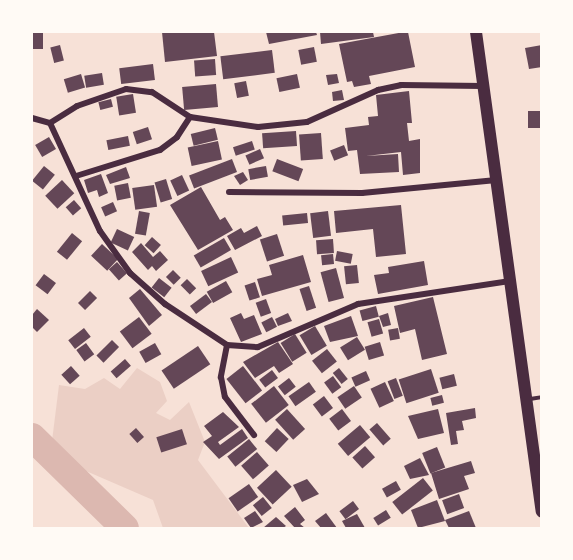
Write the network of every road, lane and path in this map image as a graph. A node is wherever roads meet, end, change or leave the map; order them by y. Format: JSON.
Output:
{"nodes":[{"id":1,"x":476,"y":32,"type":"edge"},
{"id":2,"x":483,"y":86,"type":"junction"},
{"id":3,"x":190,"y":117,"type":"junction"},
{"id":4,"x":32,"y":118,"type":"edge"},
{"id":5,"x":50,"y":123,"type":"junction"},
{"id":6,"x":76,"y":176,"type":"junction"},
{"id":7,"x":496,"y":180,"type":"junction"},
{"id":8,"x":229,"y":192,"type":"dead end"},
{"id":9,"x":510,"y":281,"type":"junction"},
{"id":10,"x":227,"y":345,"type":"junction"},
{"id":11,"x":542,"y":397,"type":"edge"},
{"id":12,"x":526,"y":399,"type":"junction"},
{"id":13,"x":254,"y":435,"type":"dead end"},
{"id":14,"x":537,"y":445,"type":"edge"},
{"id":15,"x":541,"y":508,"type":"edge"}],
"edges":[{"from":1,"to":2,"type":"main road"},
{"from":2,"to":3,"type":"street"},
{"from":2,"to":7,"type":"main road"},
{"from":3,"to":5,"type":"street"},
{"from":3,"to":6,"type":"street"},
{"from":4,"to":5,"type":"street"},
{"from":5,"to":6,"type":"street"},
{"from":6,"to":10,"type":"street"},
{"from":7,"to":8,"type":"street"},
{"from":7,"to":9,"type":"main road"},
{"from":9,"to":10,"type":"street"},
{"from":9,"to":12,"type":"main road"},
{"from":10,"to":13,"type":"street"},
{"from":11,"to":12,"type":"lane"},
{"from":12,"to":14,"type":"main road"},
{"from":14,"to":15,"type":"main road"}]}
